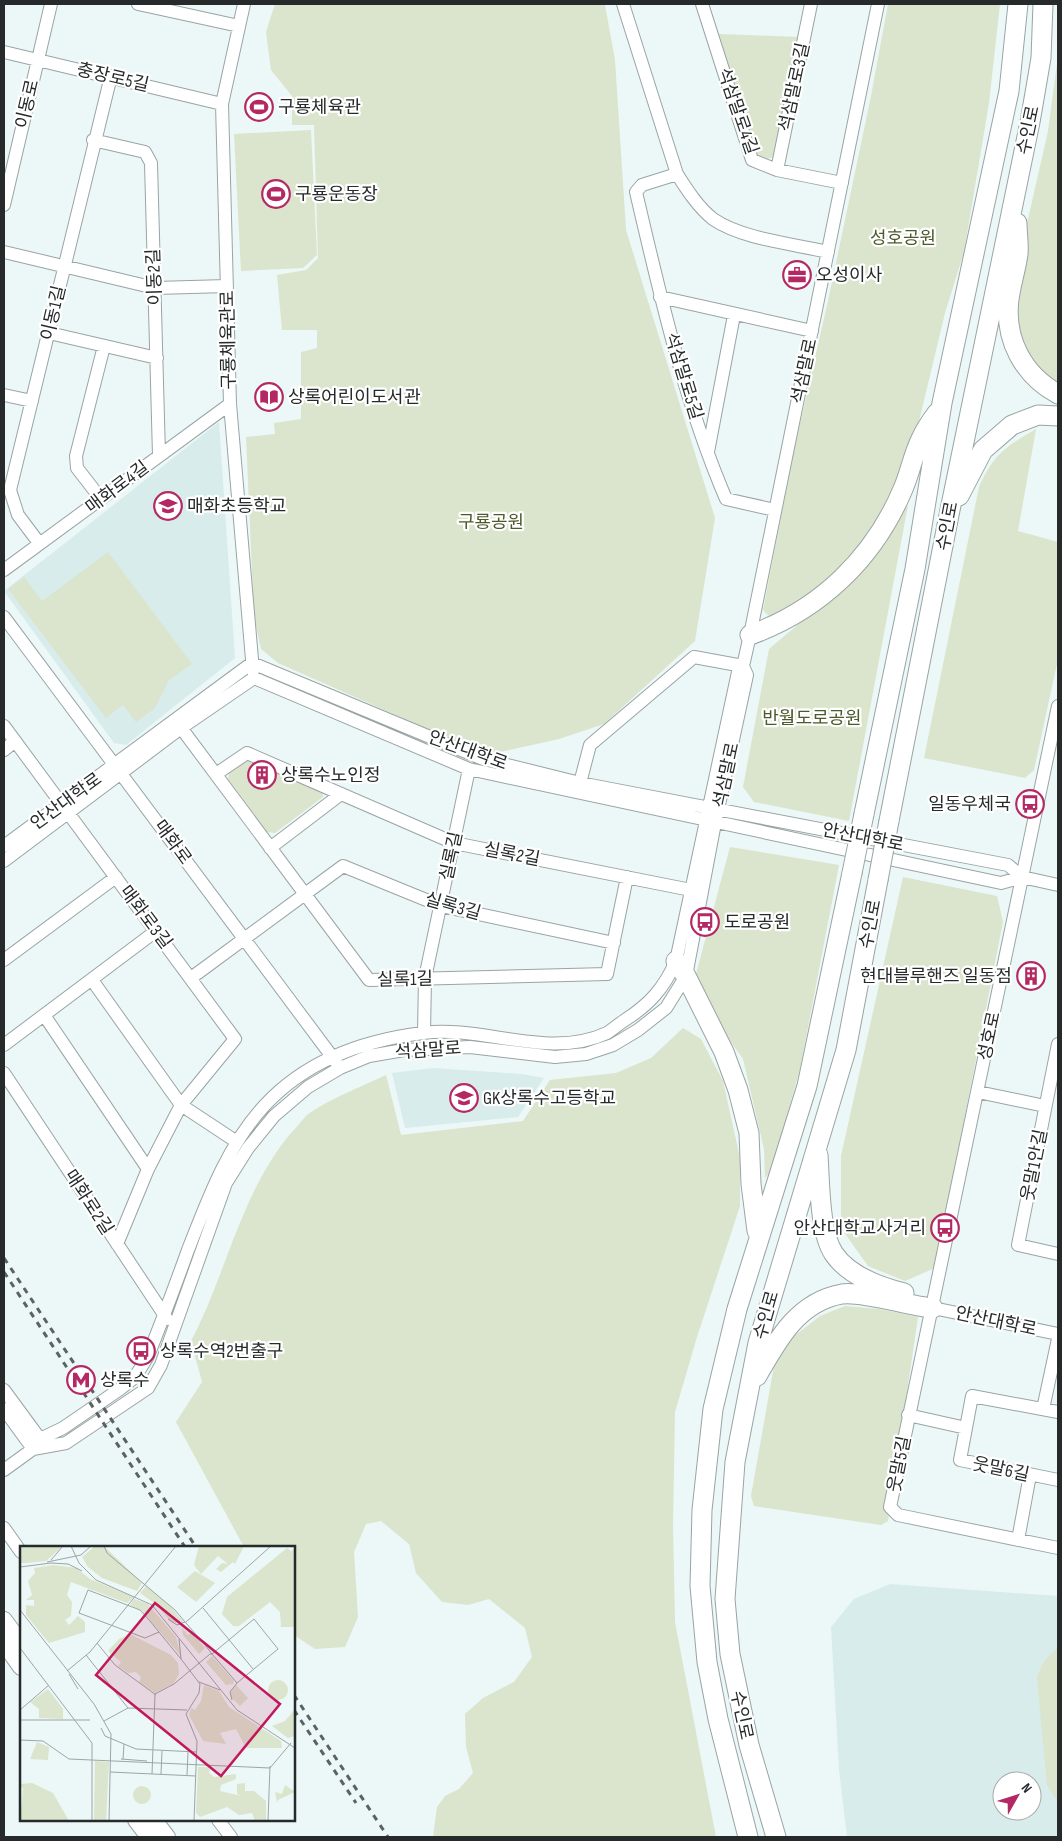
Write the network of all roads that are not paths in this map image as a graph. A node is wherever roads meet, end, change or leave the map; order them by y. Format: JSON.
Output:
{"nodes":[{"id":1,"x":51,"y":4,"type":"edge"},
{"id":2,"x":138,"y":4,"type":"edge"},
{"id":3,"x":244,"y":4,"type":"edge"},
{"id":4,"x":622,"y":4,"type":"edge"},
{"id":5,"x":702,"y":4,"type":"edge"},
{"id":6,"x":811,"y":4,"type":"edge"},
{"id":7,"x":878,"y":4,"type":"edge"},
{"id":8,"x":1018,"y":4,"type":"edge"},
{"id":9,"x":1043,"y":4,"type":"edge"},
{"id":10,"x":166,"y":7,"type":"edge"},
{"id":11,"x":238,"y":26,"type":"junction"},
{"id":12,"x":4,"y":52,"type":"edge"},
{"id":13,"x":38,"y":60,"type":"junction"},
{"id":14,"x":111,"y":76,"type":"junction"},
{"id":15,"x":222,"y":104,"type":"junction"},
{"id":16,"x":94,"y":140,"type":"junction"},
{"id":17,"x":777,"y":170,"type":"junction"},
{"id":18,"x":677,"y":174,"type":"junction"},
{"id":19,"x":1019,"y":176,"type":"junction"},
{"id":20,"x":842,"y":183,"type":"junction"},
{"id":21,"x":4,"y":205,"type":"edge"},
{"id":22,"x":4,"y":252,"type":"edge"},
{"id":23,"x":828,"y":252,"type":"junction"},
{"id":24,"x":64,"y":267,"type":"junction"},
{"id":25,"x":227,"y":286,"type":"junction"},
{"id":26,"x":155,"y":288,"type":"junction"},
{"id":27,"x":660,"y":297,"type":"junction"},
{"id":28,"x":734,"y":315,"type":"junction"},
{"id":29,"x":812,"y":331,"type":"junction"},
{"id":30,"x":49,"y":333,"type":"junction"},
{"id":31,"x":104,"y":346,"type":"junction"},
{"id":32,"x":157,"y":358,"type":"junction"},
{"id":33,"x":4,"y":394,"type":"edge"},
{"id":34,"x":1058,"y":394,"type":"edge"},
{"id":35,"x":32,"y":401,"type":"junction"},
{"id":36,"x":942,"y":403,"type":"junction"},
{"id":37,"x":230,"y":404,"type":"junction"},
{"id":38,"x":1058,"y":416,"type":"edge"},
{"id":39,"x":707,"y":454,"type":"junction"},
{"id":40,"x":159,"y":456,"type":"junction"},
{"id":41,"x":101,"y":499,"type":"junction"},
{"id":42,"x":775,"y":510,"type":"junction"},
{"id":43,"x":950,"y":510,"type":"junction"},
{"id":44,"x":39,"y":543,"type":"junction"},
{"id":45,"x":4,"y":570,"type":"edge"},
{"id":46,"x":4,"y":616,"type":"edge"},
{"id":47,"x":750,"y":635,"type":"junction"},
{"id":48,"x":252,"y":663,"type":"junction"},
{"id":49,"x":743,"y":666,"type":"junction"},
{"id":50,"x":254,"y":678,"type":"junction"},
{"id":51,"x":1058,"y":706,"type":"edge"},
{"id":52,"x":178,"y":724,"type":"junction"},
{"id":53,"x":4,"y":726,"type":"edge"},
{"id":54,"x":15,"y":741,"type":"junction"},
{"id":55,"x":1054,"y":748,"type":"edge"},
{"id":56,"x":4,"y":750,"type":"edge"},
{"id":57,"x":119,"y":769,"type":"junction"},
{"id":58,"x":469,"y":770,"type":"junction"},
{"id":59,"x":216,"y":774,"type":"junction"},
{"id":60,"x":580,"y":783,"type":"junction"},
{"id":61,"x":341,"y":794,"type":"junction"},
{"id":62,"x":66,"y":808,"type":"junction"},
{"id":63,"x":713,"y":808,"type":"junction"},
{"id":64,"x":710,"y":822,"type":"junction"},
{"id":65,"x":454,"y":843,"type":"junction"},
{"id":66,"x":4,"y":846,"type":"edge"},
{"id":67,"x":270,"y":848,"type":"junction"},
{"id":68,"x":4,"y":861,"type":"edge"},
{"id":69,"x":116,"y":877,"type":"junction"},
{"id":70,"x":627,"y":877,"type":"junction"},
{"id":71,"x":1022,"y":877,"type":"junction"},
{"id":72,"x":1058,"y":884,"type":"edge"},
{"id":73,"x":691,"y":890,"type":"junction"},
{"id":74,"x":303,"y":894,"type":"junction"},
{"id":75,"x":441,"y":906,"type":"junction"},
{"id":76,"x":156,"y":930,"type":"junction"},
{"id":77,"x":244,"y":939,"type":"junction"},
{"id":78,"x":614,"y":942,"type":"junction"},
{"id":79,"x":4,"y":960,"type":"edge"},
{"id":80,"x":681,"y":968,"type":"junction"},
{"id":81,"x":192,"y":978,"type":"junction"},
{"id":82,"x":425,"y":978,"type":"junction"},
{"id":83,"x":92,"y":980,"type":"junction"},
{"id":84,"x":44,"y":1016,"type":"junction"},
{"id":85,"x":424,"y":1032,"type":"junction"},
{"id":86,"x":1058,"y":1044,"type":"edge"},
{"id":87,"x":4,"y":1045,"type":"edge"},
{"id":88,"x":331,"y":1056,"type":"junction"},
{"id":89,"x":340,"y":1068,"type":"junction"},
{"id":90,"x":4,"y":1073,"type":"edge"},
{"id":91,"x":978,"y":1092,"type":"junction"},
{"id":92,"x":181,"y":1106,"type":"junction"},
{"id":93,"x":1045,"y":1106,"type":"junction"},
{"id":94,"x":237,"y":1142,"type":"junction"},
{"id":95,"x":817,"y":1145,"type":"junction"},
{"id":96,"x":148,"y":1169,"type":"junction"},
{"id":97,"x":758,"y":1239,"type":"junction"},
{"id":98,"x":116,"y":1244,"type":"junction"},
{"id":99,"x":1058,"y":1254,"type":"edge"},
{"id":100,"x":933,"y":1308,"type":"junction"},
{"id":101,"x":164,"y":1315,"type":"junction"},
{"id":102,"x":174,"y":1330,"type":"junction"},
{"id":103,"x":1058,"y":1334,"type":"edge"},
{"id":104,"x":1058,"y":1339,"type":"edge"},
{"id":105,"x":4,"y":1390,"type":"edge"},
{"id":106,"x":749,"y":1390,"type":"junction"},
{"id":107,"x":4,"y":1409,"type":"edge"},
{"id":108,"x":1043,"y":1409,"type":"junction"},
{"id":109,"x":1058,"y":1412,"type":"edge"},
{"id":110,"x":908,"y":1415,"type":"junction"},
{"id":111,"x":966,"y":1428,"type":"junction"},
{"id":112,"x":37,"y":1444,"type":"junction"},
{"id":113,"x":4,"y":1470,"type":"edge"},
{"id":114,"x":1030,"y":1475,"type":"junction"},
{"id":115,"x":1058,"y":1480,"type":"edge"},
{"id":116,"x":4,"y":1528,"type":"edge"},
{"id":117,"x":1018,"y":1540,"type":"junction"},
{"id":118,"x":1058,"y":1548,"type":"edge"},
{"id":119,"x":20,"y":1551,"type":"edge"},
{"id":120,"x":4,"y":1620,"type":"edge"},
{"id":121,"x":20,"y":1642,"type":"edge"},
{"id":122,"x":4,"y":1643,"type":"edge"},
{"id":123,"x":20,"y":1666,"type":"edge"},
{"id":124,"x":137,"y":1821,"type":"edge"},
{"id":125,"x":155,"y":1821,"type":"edge"},
{"id":126,"x":219,"y":1821,"type":"edge"},
{"id":127,"x":775,"y":1830,"type":"edge"},
{"id":128,"x":149,"y":1837,"type":"edge"},
{"id":129,"x":167,"y":1837,"type":"edge"},
{"id":130,"x":231,"y":1837,"type":"edge"},
{"id":131,"x":748,"y":1837,"type":"edge"},
{"id":132,"x":787,"y":1837,"type":"edge"}],
"edges":[{"from":1,"to":13,"type":"street","name":"이동로"},
{"from":2,"to":10,"type":"street"},
{"from":3,"to":11,"type":"street","name":"구룡체육관로"},
{"from":4,"to":18,"type":"street"},
{"from":5,"to":17,"type":"street","name":"석삼말로4길"},
{"from":6,"to":17,"type":"street","name":"석삼말로3길"},
{"from":7,"to":20,"type":"street","name":"석삼말로"},
{"from":8,"to":36,"type":"highway","name":"수인로"},
{"from":9,"to":19,"type":"highway","name":"수인로"},
{"from":10,"to":11,"type":"street"},
{"from":11,"to":15,"type":"street","name":"구룡체육관로"},
{"from":12,"to":13,"type":"street","name":"충장로5길"},
{"from":13,"to":14,"type":"street","name":"충장로5길"},
{"from":13,"to":21,"type":"street","name":"이동로"},
{"from":14,"to":15,"type":"street","name":"충장로5길"},
{"from":14,"to":16,"type":"street","name":"이동1길"},
{"from":15,"to":25,"type":"street","name":"구룡체육관로"},
{"from":16,"to":24,"type":"street","name":"이동1길"},
{"from":16,"to":26,"type":"street","name":"이동2길"},
{"from":17,"to":20,"type":"street","name":"석삼말로4길"},
{"from":18,"to":23,"type":"street"},
{"from":18,"to":27,"type":"street","name":"석삼말로5길"},
{"from":19,"to":34,"type":"highway"},
{"from":19,"to":43,"type":"highway","name":"수인로"},
{"from":20,"to":23,"type":"street","name":"석삼말로"},
{"from":22,"to":24,"type":"street"},
{"from":23,"to":29,"type":"street","name":"석삼말로"},
{"from":24,"to":26,"type":"street"},
{"from":24,"to":30,"type":"street","name":"이동1길"},
{"from":25,"to":26,"type":"street"},
{"from":25,"to":37,"type":"street","name":"구룡체육관로"},
{"from":26,"to":32,"type":"street","name":"이동2길"},
{"from":27,"to":28,"type":"street"},
{"from":27,"to":39,"type":"street","name":"석삼말로5길"},
{"from":28,"to":29,"type":"street"},
{"from":28,"to":39,"type":"street","name":"석삼말로5길"},
{"from":29,"to":42,"type":"street","name":"석삼말로"},
{"from":30,"to":31,"type":"street"},
{"from":30,"to":35,"type":"street","name":"이동1길"},
{"from":31,"to":32,"type":"street"},
{"from":31,"to":41,"type":"street"},
{"from":32,"to":40,"type":"street","name":"이동2길"},
{"from":33,"to":35,"type":"street"},
{"from":35,"to":44,"type":"street","name":"이동1길"},
{"from":36,"to":47,"type":"highway"},
{"from":36,"to":97,"type":"highway","name":"수인로","bridge":true},
{"from":37,"to":40,"type":"street","name":"매화로4길"},
{"from":37,"to":48,"type":"street","name":"구룡체육관로"},
{"from":38,"to":43,"type":"highway"},
{"from":39,"to":42,"type":"street","name":"석삼말로5길"},
{"from":40,"to":41,"type":"street","name":"매화로4길"},
{"from":41,"to":44,"type":"street","name":"매화로4길"},
{"from":42,"to":47,"type":"street","name":"석삼말로"},
{"from":43,"to":95,"type":"highway","name":"수인로","bridge":true},
{"from":44,"to":45,"type":"street","name":"매화로4길"},
{"from":46,"to":57,"type":"street","name":"매화로"},
{"from":47,"to":49,"type":"street","name":"석삼말로"},
{"from":48,"to":50,"type":"street","name":"구룡체육관로"},
{"from":48,"to":52,"type":"street","name":"안산대학로"},
{"from":48,"to":60,"type":"street","name":"안산대학로"},
{"from":49,"to":60,"type":"street"},
{"from":49,"to":63,"type":"street","name":"석삼말로"},
{"from":50,"to":52,"type":"street","name":"안산대학로"},
{"from":50,"to":58,"type":"street","name":"안산대학로"},
{"from":51,"to":55,"type":"street","name":"성호로"},
{"from":52,"to":57,"type":"street","name":"안산대학로"},
{"from":52,"to":59,"type":"street","name":"실록1길"},
{"from":53,"to":54,"type":"street","name":"매화로3길"},
{"from":54,"to":56,"type":"street"},
{"from":54,"to":62,"type":"street","name":"매화로3길"},
{"from":55,"to":71,"type":"street","name":"성호로"},
{"from":57,"to":62,"type":"street","name":"안산대학로"},
{"from":57,"to":77,"type":"street","name":"매화로"},
{"from":58,"to":64,"type":"street","name":"안산대학로"},
{"from":58,"to":65,"type":"street","name":"실록길"},
{"from":59,"to":61,"type":"street","name":"실록2길"},
{"from":59,"to":67,"type":"street","name":"실록1길"},
{"from":60,"to":63,"type":"street","name":"안산대학로"},
{"from":61,"to":65,"type":"street","name":"실록2길"},
{"from":61,"to":67,"type":"street"},
{"from":62,"to":66,"type":"street","name":"안산대학로"},
{"from":62,"to":68,"type":"street","name":"안산대학로"},
{"from":62,"to":69,"type":"street","name":"매화로3길"},
{"from":63,"to":64,"type":"street","name":"석삼말로"},
{"from":63,"to":71,"type":"street","name":"안산대학로"},
{"from":64,"to":71,"type":"street","name":"안산대학로"},
{"from":64,"to":73,"type":"street","name":"석삼말로"},
{"from":64,"to":80,"type":"street","name":"석삼말로"},
{"from":65,"to":70,"type":"street","name":"실록2길"},
{"from":65,"to":75,"type":"street","name":"실록길"},
{"from":67,"to":74,"type":"street","name":"실록1길"},
{"from":69,"to":76,"type":"street","name":"매화로3길"},
{"from":69,"to":79,"type":"street"},
{"from":70,"to":73,"type":"street","name":"실록2길"},
{"from":70,"to":78,"type":"street","name":"실록1길"},
{"from":71,"to":72,"type":"street","name":"안산대학로"},
{"from":71,"to":91,"type":"street","name":"성호로"},
{"from":73,"to":80,"type":"street","name":"석삼말로"},
{"from":74,"to":75,"type":"street","name":"실록3길"},
{"from":74,"to":77,"type":"street"},
{"from":74,"to":82,"type":"street","name":"실록1길"},
{"from":75,"to":78,"type":"street","name":"실록3길"},
{"from":75,"to":82,"type":"street","name":"실록길"},
{"from":76,"to":81,"type":"street","name":"매화로3길"},
{"from":76,"to":83,"type":"street"},
{"from":77,"to":81,"type":"street"},
{"from":77,"to":88,"type":"street","name":"매화로"},
{"from":78,"to":82,"type":"street","name":"실록1길"},
{"from":80,"to":85,"type":"street","name":"석삼말로"},
{"from":80,"to":89,"type":"street","name":"석삼말로"},
{"from":80,"to":97,"type":"highway"},
{"from":81,"to":92,"type":"street","name":"매화로3길"},
{"from":82,"to":85,"type":"street","name":"실록길"},
{"from":83,"to":84,"type":"street"},
{"from":83,"to":92,"type":"street"},
{"from":84,"to":87,"type":"street"},
{"from":84,"to":96,"type":"street"},
{"from":85,"to":88,"type":"street","name":"석삼말로"},
{"from":86,"to":93,"type":"street","name":"웃말1안길"},
{"from":88,"to":89,"type":"street","name":"매화로"},
{"from":88,"to":94,"type":"street","name":"석삼말로"},
{"from":89,"to":102,"type":"street","name":"석삼말로"},
{"from":90,"to":98,"type":"street","name":"매화로2길"},
{"from":91,"to":93,"type":"street"},
{"from":91,"to":100,"type":"street","name":"성호로"},
{"from":92,"to":94,"type":"street"},
{"from":92,"to":96,"type":"street","name":"매화로3길"},
{"from":93,"to":99,"type":"street","name":"웃말1안길"},
{"from":94,"to":101,"type":"street","name":"석삼말로"},
{"from":95,"to":100,"type":"highway"},
{"from":95,"to":106,"type":"highway","name":"수인로"},
{"from":96,"to":98,"type":"street","name":"매화로3길"},
{"from":97,"to":131,"type":"highway","name":"수인로"},
{"from":98,"to":101,"type":"street","name":"매화로2길"},
{"from":100,"to":103,"type":"street","name":"안산대학로"},
{"from":100,"to":106,"type":"highway"},
{"from":100,"to":110,"type":"street","name":"웃말5길"},
{"from":101,"to":102,"type":"street","name":"매화로2길"},
{"from":101,"to":112,"type":"street","name":"석삼말로"},
{"from":102,"to":112,"type":"street","name":"석삼말로"},
{"from":104,"to":108,"type":"street"},
{"from":105,"to":112,"type":"street"},
{"from":106,"to":127,"type":"highway","name":"수인로"},
{"from":107,"to":112,"type":"street"},
{"from":108,"to":109,"type":"street","name":"웃말6길"},
{"from":108,"to":111,"type":"street","name":"웃말6길"},
{"from":110,"to":111,"type":"street"},
{"from":110,"to":117,"type":"street","name":"웃말5길"},
{"from":111,"to":114,"type":"street","name":"웃말6길"},
{"from":112,"to":113,"type":"street"},
{"from":114,"to":115,"type":"street","name":"웃말6길"},
{"from":114,"to":117,"type":"street"},
{"from":116,"to":119,"type":"street"},
{"from":117,"to":118,"type":"street","name":"웃말5길"},
{"from":120,"to":121,"type":"main road"},
{"from":122,"to":123,"type":"main road"},
{"from":124,"to":128,"type":"main road"},
{"from":125,"to":129,"type":"main road"},
{"from":126,"to":130,"type":"street"},
{"from":127,"to":132,"type":"highway"}]}
